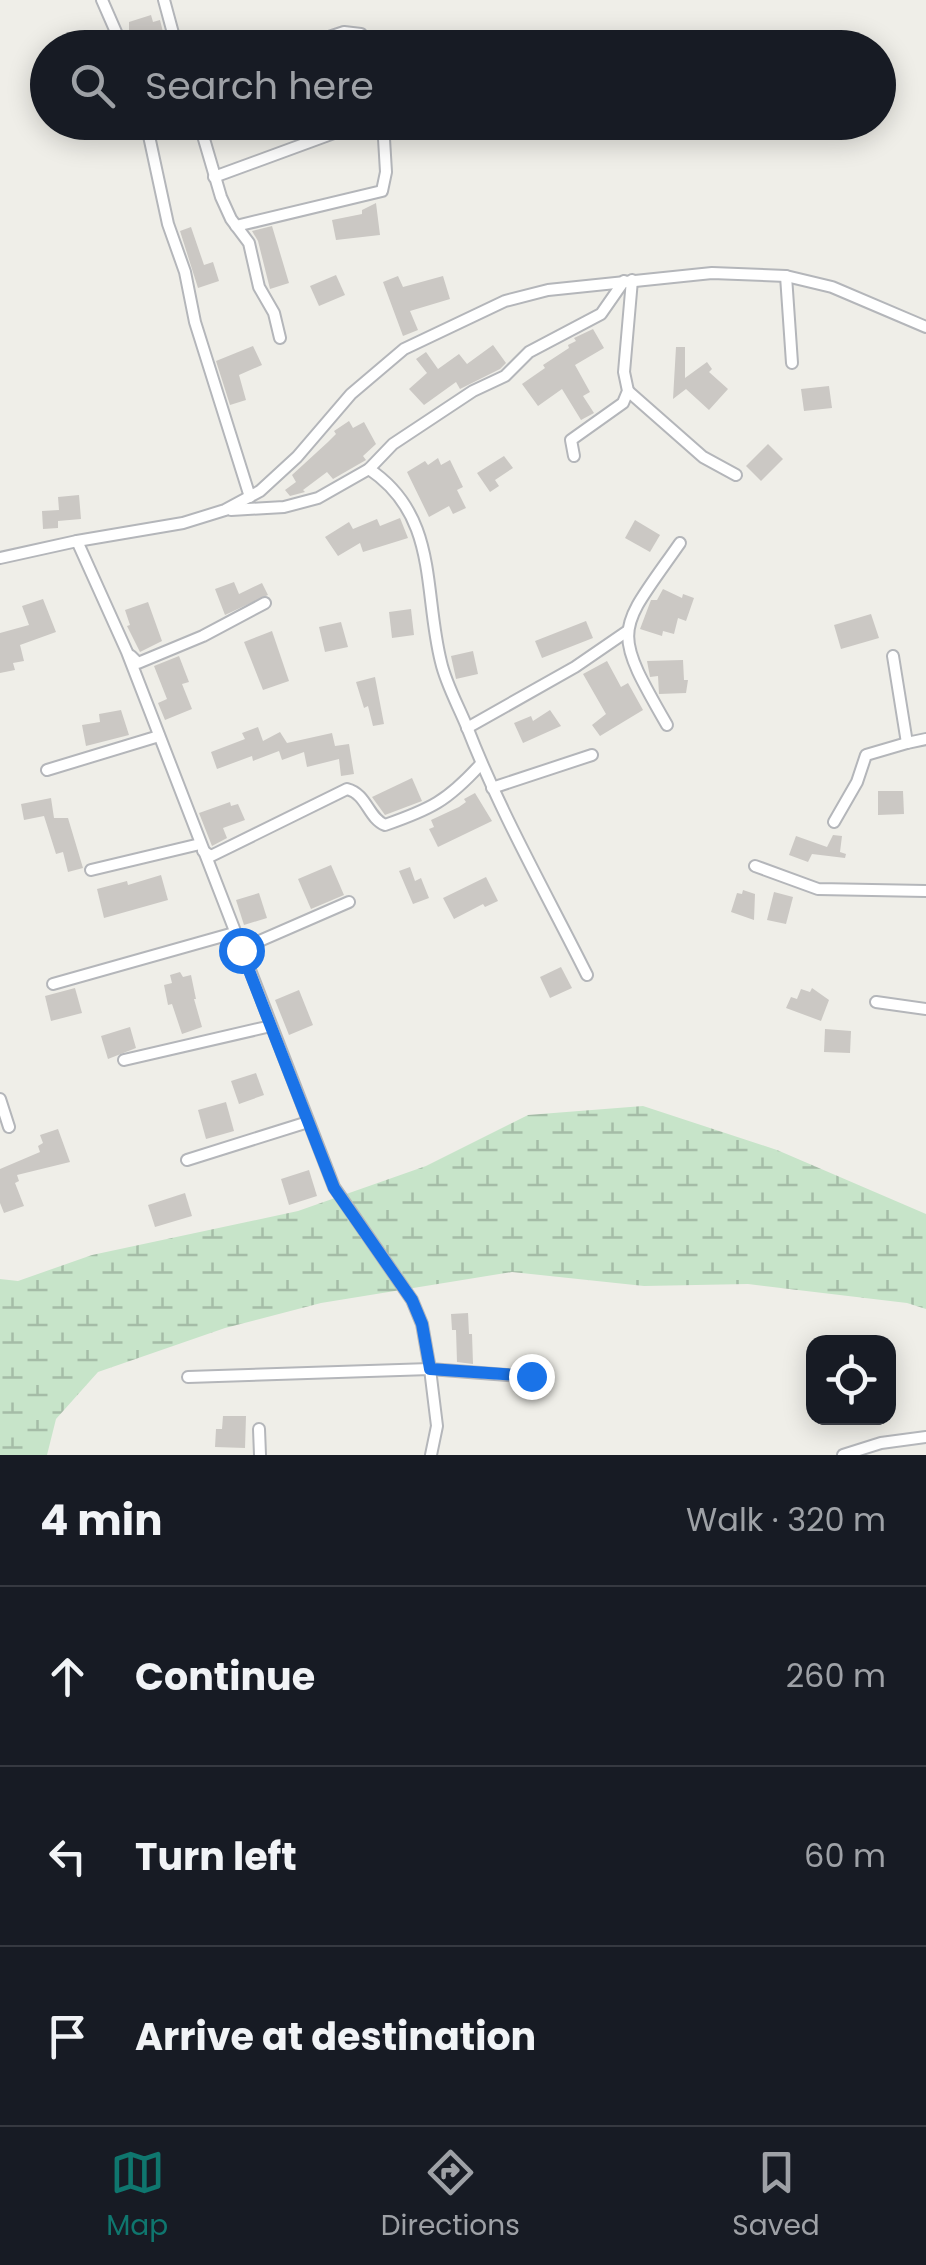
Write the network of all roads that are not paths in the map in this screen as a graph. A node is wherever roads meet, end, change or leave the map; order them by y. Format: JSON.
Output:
{"nodes":[{"id":1,"x":102,"y":0,"type":"edge"},
{"id":2,"x":164,"y":0,"type":"edge"},
{"id":3,"x":115,"y":30,"type":"edge"},
{"id":4,"x":172,"y":30,"type":"edge"},
{"id":5,"x":150,"y":140,"type":"edge"},
{"id":6,"x":204,"y":140,"type":"edge"},
{"id":7,"x":317,"y":140,"type":"edge"},
{"id":8,"x":384,"y":140,"type":"edge"},
{"id":9,"x":214,"y":176,"type":"junction"},
{"id":10,"x":236,"y":226,"type":"junction"},
{"id":11,"x":786,"y":276,"type":"junction"},
{"id":12,"x":628,"y":281,"type":"junction"},
{"id":13,"x":926,"y":327,"type":"edge"},
{"id":14,"x":280,"y":338,"type":"dead end"},
{"id":15,"x":792,"y":363,"type":"dead end"},
{"id":16,"x":628,"y":391,"type":"junction"},
{"id":17,"x":574,"y":456,"type":"dead end"},
{"id":18,"x":369,"y":469,"type":"junction"},
{"id":19,"x":736,"y":475,"type":"dead end"},
{"id":20,"x":250,"y":497,"type":"junction"},
{"id":21,"x":225,"y":510,"type":"junction"},
{"id":22,"x":77,"y":540,"type":"junction"},
{"id":23,"x":680,"y":542,"type":"dead end"},
{"id":24,"x":0,"y":558,"type":"edge"},
{"id":25,"x":265,"y":603,"type":"dead end"},
{"id":26,"x":626,"y":632,"type":"junction"},
{"id":27,"x":127,"y":652,"type":"junction"},
{"id":28,"x":892,"y":656,"type":"dead end"},
{"id":29,"x":667,"y":724,"type":"dead end"},
{"id":30,"x":467,"y":728,"type":"junction"},
{"id":31,"x":159,"y":736,"type":"junction"},
{"id":32,"x":926,"y":739,"type":"edge"},
{"id":33,"x":908,"y":743,"type":"junction"},
{"id":34,"x":592,"y":755,"type":"dead end"},
{"id":35,"x":480,"y":765,"type":"junction"},
{"id":36,"x":47,"y":770,"type":"dead end"},
{"id":37,"x":492,"y":788,"type":"junction"},
{"id":38,"x":834,"y":822,"type":"dead end"},
{"id":39,"x":201,"y":847,"type":"junction"},
{"id":40,"x":755,"y":866,"type":"dead end"},
{"id":41,"x":91,"y":870,"type":"dead end"},
{"id":42,"x":926,"y":891,"type":"edge"},
{"id":43,"x":349,"y":902,"type":"dead end"},
{"id":44,"x":234,"y":933,"type":"junction"},
{"id":45,"x":241,"y":950,"type":"junction"},
{"id":46,"x":587,"y":975,"type":"dead end"},
{"id":47,"x":54,"y":984,"type":"dead end"},
{"id":48,"x":876,"y":1002,"type":"dead end"},
{"id":49,"x":926,"y":1009,"type":"edge"},
{"id":50,"x":270,"y":1026,"type":"junction"},
{"id":51,"x":124,"y":1060,"type":"dead end"},
{"id":52,"x":0,"y":1099,"type":"edge"},
{"id":53,"x":308,"y":1122,"type":"junction"},
{"id":54,"x":9,"y":1127,"type":"dead end"},
{"id":55,"x":188,"y":1160,"type":"dead end"},
{"id":56,"x":430,"y":1369,"type":"junction"},
{"id":57,"x":188,"y":1376,"type":"dead end"},
{"id":58,"x":531,"y":1376,"type":"dead end"},
{"id":59,"x":259,"y":1429,"type":"dead end"},
{"id":60,"x":926,"y":1437,"type":"edge"},
{"id":61,"x":260,"y":1455,"type":"edge"},
{"id":62,"x":431,"y":1455,"type":"edge"},
{"id":63,"x":842,"y":1455,"type":"edge"}],
"edges":[{"from":1,"to":3,"type":"street"},
{"from":2,"to":4,"type":"street"},
{"from":5,"to":20,"type":"street"},
{"from":6,"to":9,"type":"street"},
{"from":7,"to":9,"type":"street"},
{"from":8,"to":10,"type":"street"},
{"from":9,"to":10,"type":"street"},
{"from":10,"to":14,"type":"street"},
{"from":11,"to":12,"type":"street"},
{"from":11,"to":13,"type":"street"},
{"from":11,"to":15,"type":"street"},
{"from":12,"to":16,"type":"street"},
{"from":12,"to":18,"type":"street"},
{"from":12,"to":20,"type":"street"},
{"from":16,"to":17,"type":"street"},
{"from":16,"to":19,"type":"street"},
{"from":18,"to":21,"type":"street"},
{"from":18,"to":30,"type":"street"},
{"from":20,"to":21,"type":"street"},
{"from":21,"to":22,"type":"street"},
{"from":22,"to":24,"type":"street"},
{"from":22,"to":27,"type":"street"},
{"from":23,"to":26,"type":"street"},
{"from":25,"to":27,"type":"street"},
{"from":26,"to":29,"type":"street"},
{"from":26,"to":30,"type":"street"},
{"from":27,"to":31,"type":"street"},
{"from":28,"to":33,"type":"street"},
{"from":30,"to":35,"type":"street"},
{"from":31,"to":36,"type":"street"},
{"from":31,"to":39,"type":"street"},
{"from":32,"to":33,"type":"street"},
{"from":33,"to":38,"type":"street"},
{"from":34,"to":37,"type":"street"},
{"from":35,"to":37,"type":"street"},
{"from":35,"to":39,"type":"street"},
{"from":37,"to":46,"type":"street"},
{"from":39,"to":41,"type":"street"},
{"from":39,"to":44,"type":"street"},
{"from":40,"to":42,"type":"street"},
{"from":43,"to":45,"type":"street"},
{"from":44,"to":45,"type":"street"},
{"from":44,"to":47,"type":"street"},
{"from":45,"to":50,"type":"street"},
{"from":48,"to":49,"type":"street"},
{"from":50,"to":51,"type":"street"},
{"from":50,"to":53,"type":"street"},
{"from":52,"to":54,"type":"street"},
{"from":53,"to":55,"type":"street"},
{"from":53,"to":56,"type":"street"},
{"from":56,"to":57,"type":"street"},
{"from":56,"to":58,"type":"street"},
{"from":56,"to":62,"type":"street"},
{"from":59,"to":61,"type":"street"},
{"from":60,"to":63,"type":"street"}]}
